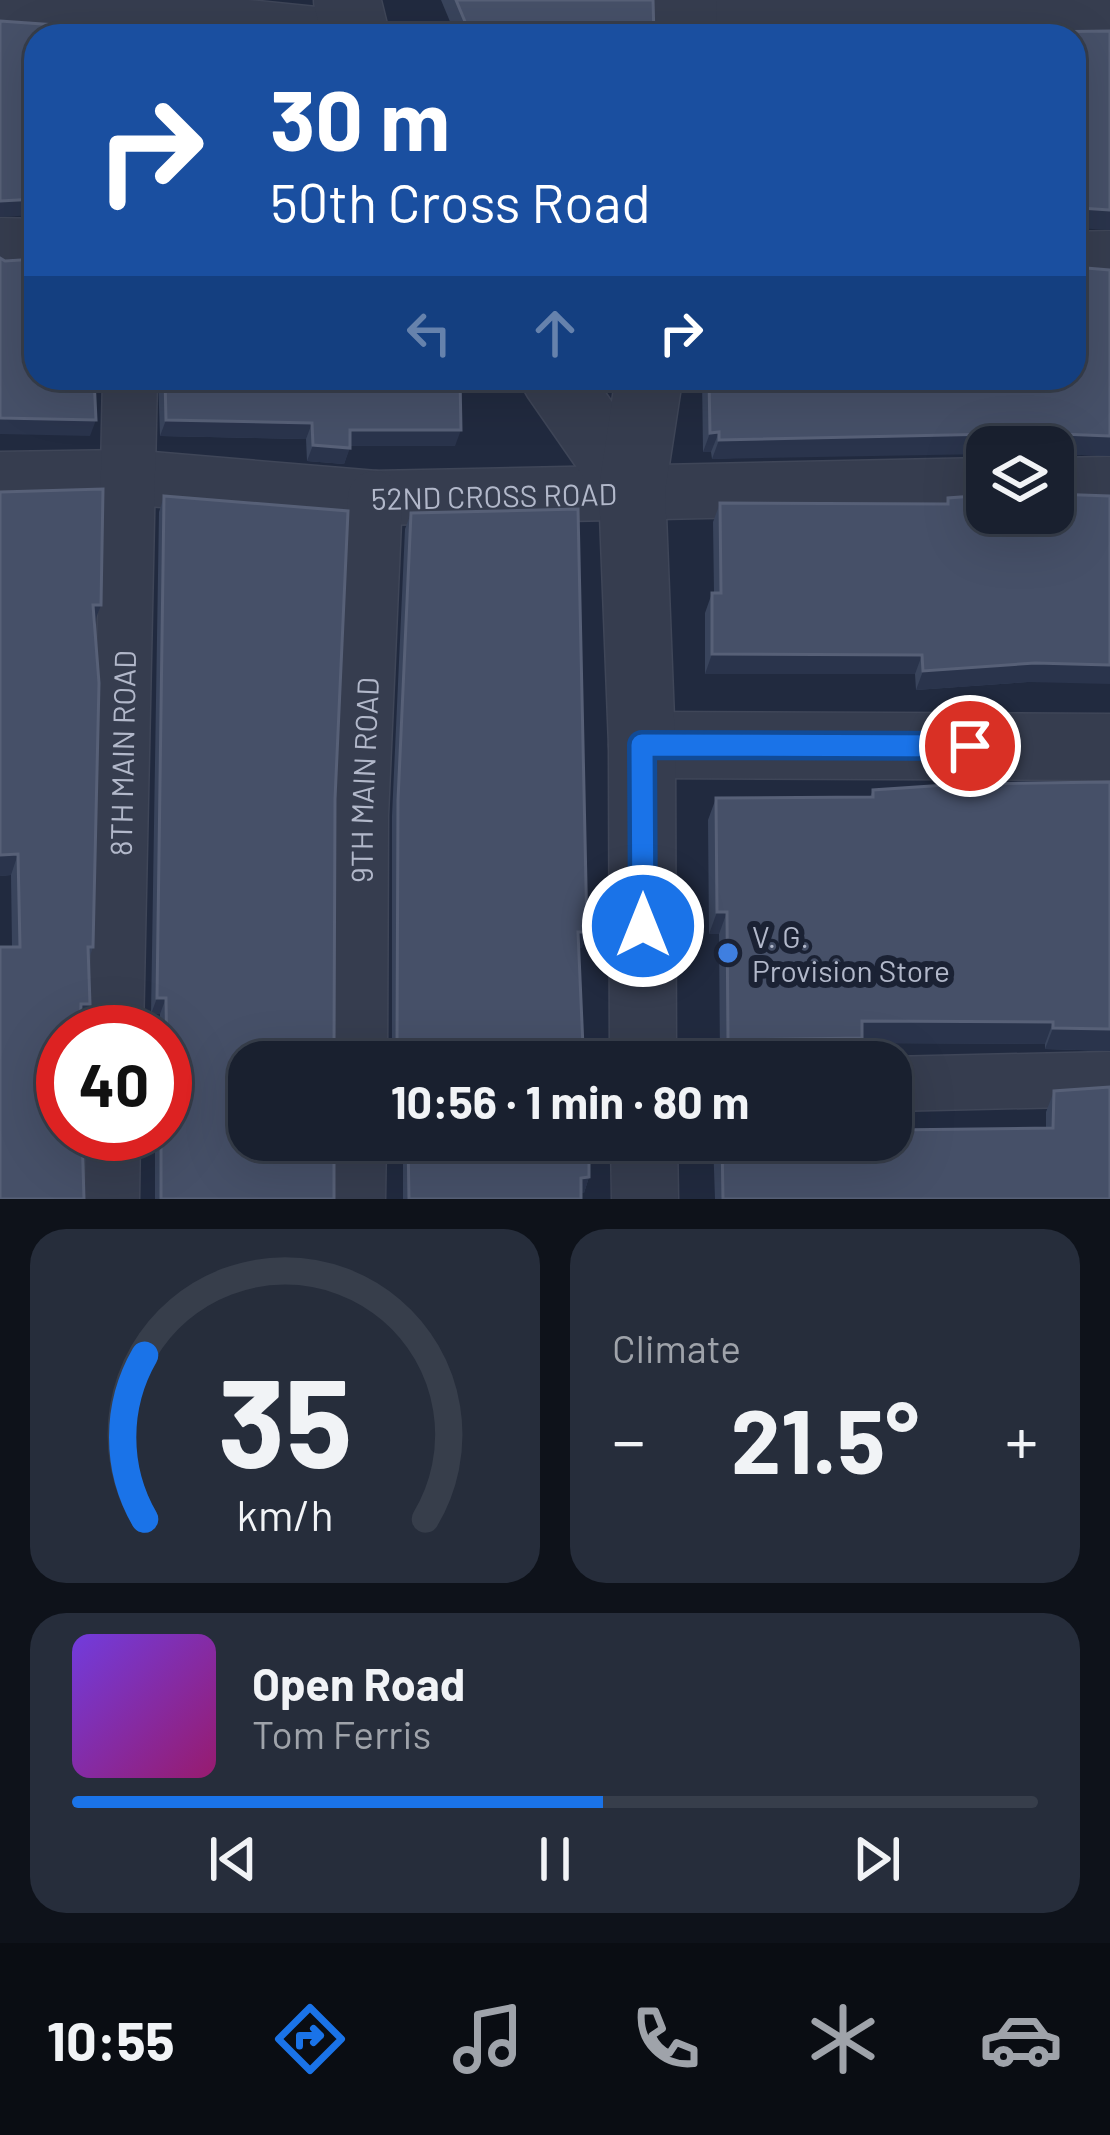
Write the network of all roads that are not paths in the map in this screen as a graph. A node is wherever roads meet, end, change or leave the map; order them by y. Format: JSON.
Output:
{"nodes":[{"id":1,"x":0,"y":9,"type":"edge"},
{"id":2,"x":1110,"y":19,"type":"edge"},
{"id":3,"x":684,"y":20,"type":"edge"},
{"id":4,"x":217,"y":24,"type":"edge"},
{"id":5,"x":130,"y":390,"type":"edge"},
{"id":6,"x":563,"y":390,"type":"edge"},
{"id":7,"x":647,"y":390,"type":"edge"},
{"id":8,"x":127,"y":477,"type":"junction"},
{"id":9,"x":0,"y":479,"type":"edge"},
{"id":10,"x":1110,"y":484,"type":"edge"},
{"id":11,"x":966,"y":485,"type":"edge"},
{"id":12,"x":1074,"y":485,"type":"edge"},
{"id":13,"x":632,"y":489,"type":"junction"},
{"id":14,"x":375,"y":498,"type":"junction"},
{"id":15,"x":642,"y":745,"type":"junction"},
{"id":16,"x":1110,"y":747,"type":"edge"},
{"id":17,"x":117,"y":1005,"type":"edge"},
{"id":18,"x":360,"y":1041,"type":"edge"},
{"id":19,"x":644,"y":1041,"type":"edge"},
{"id":20,"x":1110,"y":1079,"type":"edge"},
{"id":21,"x":912,"y":1084,"type":"edge"},
{"id":22,"x":113,"y":1161,"type":"edge"},
{"id":23,"x":358,"y":1161,"type":"edge"},
{"id":24,"x":644,"y":1161,"type":"edge"},
{"id":25,"x":112,"y":1199,"type":"edge"},
{"id":26,"x":358,"y":1199,"type":"edge"},
{"id":27,"x":644,"y":1199,"type":"edge"}],
"edges":[{"from":1,"to":4,"type":"street"},
{"from":2,"to":3,"type":"street"},
{"from":5,"to":8,"type":"street","name":"8TH MAIN ROAD"},
{"from":6,"to":13,"type":"street"},
{"from":7,"to":13,"type":"street"},
{"from":8,"to":9,"type":"street","name":"52ND CROSS ROAD"},
{"from":8,"to":14,"type":"street","name":"52ND CROSS ROAD"},
{"from":8,"to":17,"type":"street","name":"8TH MAIN ROAD"},
{"from":10,"to":12,"type":"street"},
{"from":11,"to":13,"type":"street","name":"52ND CROSS ROAD"},
{"from":13,"to":14,"type":"street","name":"52ND CROSS ROAD"},
{"from":13,"to":15,"type":"street"},
{"from":14,"to":18,"type":"street","name":"9TH MAIN ROAD"},
{"from":15,"to":16,"type":"street"},
{"from":15,"to":19,"type":"street"},
{"from":20,"to":21,"type":"street"},
{"from":22,"to":25,"type":"street"},
{"from":23,"to":26,"type":"street"},
{"from":24,"to":27,"type":"street"}]}
